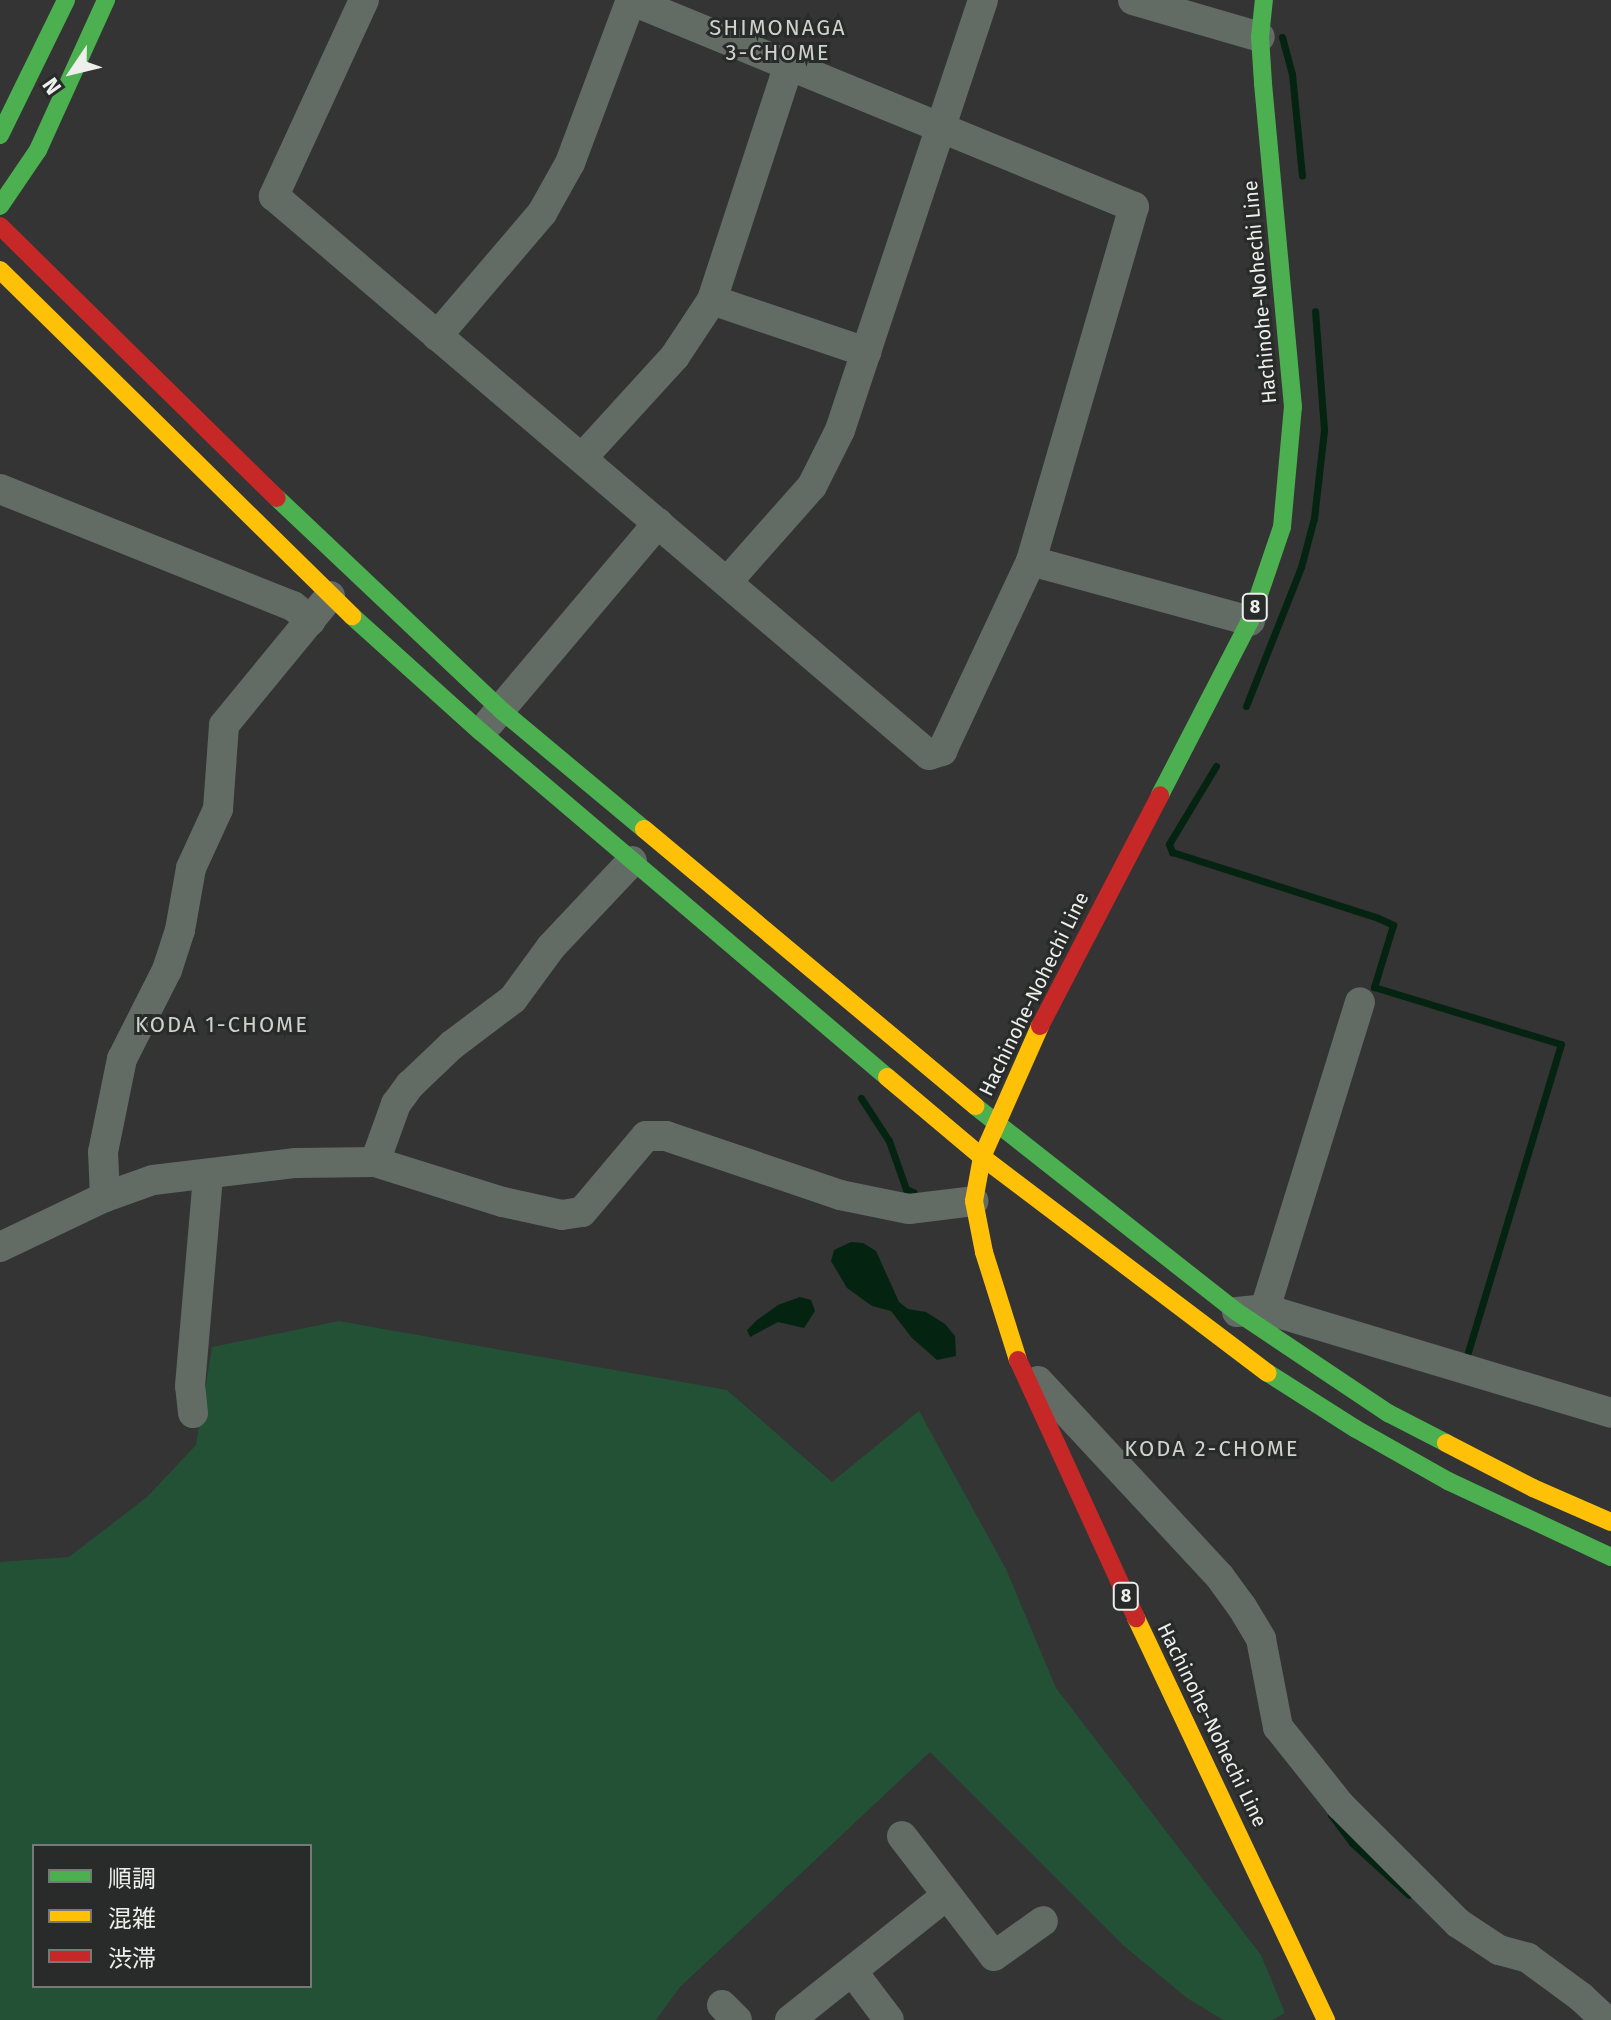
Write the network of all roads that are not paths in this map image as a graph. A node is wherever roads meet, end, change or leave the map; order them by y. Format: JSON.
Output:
{"nodes":[{"id":1,"x":66,"y":0,"type":"edge"},
{"id":2,"x":106,"y":0,"type":"edge"},
{"id":3,"x":364,"y":0,"type":"edge"},
{"id":4,"x":630,"y":0,"type":"edge"},
{"id":5,"x":983,"y":0,"type":"edge"},
{"id":6,"x":1133,"y":0,"type":"edge"},
{"id":7,"x":1264,"y":0,"type":"edge"},
{"id":8,"x":1260,"y":37,"type":"junction"},
{"id":9,"x":789,"y":64,"type":"junction"},
{"id":10,"x":941,"y":126,"type":"junction"},
{"id":11,"x":0,"y":135,"type":"edge"},
{"id":12,"x":0,"y":206,"type":"edge"},
{"id":13,"x":0,"y":226,"type":"edge"},
{"id":14,"x":0,"y":270,"type":"edge"},
{"id":15,"x":712,"y":300,"type":"junction"},
{"id":16,"x":437,"y":336,"type":"junction"},
{"id":17,"x":866,"y":352,"type":"junction"},
{"id":18,"x":582,"y":458,"type":"junction"},
{"id":19,"x":0,"y":489,"type":"edge"},
{"id":20,"x":658,"y":523,"type":"junction"},
{"id":21,"x":1031,"y":561,"type":"junction"},
{"id":22,"x":727,"y":582,"type":"junction"},
{"id":23,"x":330,"y":596,"type":"junction"},
{"id":24,"x":311,"y":621,"type":"junction"},
{"id":25,"x":1250,"y":621,"type":"junction"},
{"id":26,"x":501,"y":710,"type":"junction"},
{"id":27,"x":481,"y":732,"type":"junction"},
{"id":28,"x":632,"y":861,"type":"junction"},
{"id":29,"x":1360,"y":1002,"type":"dead end"},
{"id":30,"x":996,"y":1123,"type":"junction"},
{"id":31,"x":982,"y":1157,"type":"junction"},
{"id":32,"x":375,"y":1162,"type":"junction"},
{"id":33,"x":208,"y":1174,"type":"junction"},
{"id":34,"x":105,"y":1197,"type":"junction"},
{"id":35,"x":974,"y":1201,"type":"junction"},
{"id":36,"x":0,"y":1247,"type":"edge"},
{"id":37,"x":1251,"y":1311,"type":"junction"},
{"id":38,"x":1017,"y":1359,"type":"junction"},
{"id":39,"x":193,"y":1413,"type":"dead end"},
{"id":40,"x":1611,"y":1413,"type":"edge"},
{"id":41,"x":1611,"y":1522,"type":"edge"},
{"id":42,"x":1611,"y":1557,"type":"edge"},
{"id":43,"x":902,"y":1836,"type":"dead end"},
{"id":44,"x":946,"y":1896,"type":"junction"},
{"id":45,"x":1043,"y":1921,"type":"dead end"},
{"id":46,"x":852,"y":1971,"type":"junction"},
{"id":47,"x":790,"y":2020,"type":"edge"},
{"id":48,"x":889,"y":2020,"type":"edge"},
{"id":49,"x":1326,"y":2020,"type":"edge"},
{"id":50,"x":1606,"y":2020,"type":"edge"}],
"edges":[{"from":1,"to":11,"type":"street"},
{"from":2,"to":12,"type":"street"},
{"from":3,"to":16,"type":"street"},
{"from":4,"to":9,"type":"street"},
{"from":4,"to":16,"type":"street"},
{"from":5,"to":10,"type":"street"},
{"from":6,"to":8,"type":"street"},
{"from":7,"to":8,"type":"street","name":"Hachinohe-Nohechi Line","number":"8"},
{"from":8,"to":25,"type":"street","name":"Hachinohe-Nohechi Line","number":"8"},
{"from":9,"to":10,"type":"street"},
{"from":9,"to":15,"type":"street"},
{"from":10,"to":17,"type":"street"},
{"from":10,"to":21,"type":"street"},
{"from":13,"to":26,"type":"street"},
{"from":14,"to":23,"type":"street"},
{"from":15,"to":17,"type":"street"},
{"from":15,"to":18,"type":"street"},
{"from":16,"to":18,"type":"street"},
{"from":17,"to":22,"type":"street"},
{"from":18,"to":20,"type":"street"},
{"from":19,"to":24,"type":"street"},
{"from":20,"to":22,"type":"street"},
{"from":20,"to":26,"type":"street"},
{"from":21,"to":22,"type":"street"},
{"from":21,"to":25,"type":"street"},
{"from":23,"to":24,"type":"street"},
{"from":23,"to":27,"type":"street"},
{"from":24,"to":34,"type":"street"},
{"from":25,"to":30,"type":"street","name":"Hachinohe-Nohechi Line","number":"8"},
{"from":26,"to":27,"type":"street"},
{"from":26,"to":30,"type":"street"},
{"from":27,"to":28,"type":"street"},
{"from":28,"to":31,"type":"street"},
{"from":28,"to":32,"type":"street"},
{"from":29,"to":37,"type":"street"},
{"from":30,"to":31,"type":"street","name":"Hachinohe-Nohechi Line","number":"8"},
{"from":30,"to":37,"type":"street"},
{"from":31,"to":35,"type":"street","name":"Hachinohe-Nohechi Line","number":"8"},
{"from":31,"to":42,"type":"street"},
{"from":32,"to":33,"type":"street"},
{"from":32,"to":35,"type":"street"},
{"from":33,"to":34,"type":"street"},
{"from":33,"to":39,"type":"street"},
{"from":34,"to":36,"type":"street"},
{"from":35,"to":38,"type":"street","name":"Hachinohe-Nohechi Line","number":"8"},
{"from":37,"to":40,"type":"street"},
{"from":37,"to":41,"type":"street"},
{"from":38,"to":49,"type":"street","name":"Hachinohe-Nohechi Line","number":"8"},
{"from":38,"to":50,"type":"street"},
{"from":43,"to":44,"type":"street"},
{"from":44,"to":45,"type":"street"},
{"from":44,"to":46,"type":"street"},
{"from":46,"to":47,"type":"street"},
{"from":46,"to":48,"type":"street"}]}
